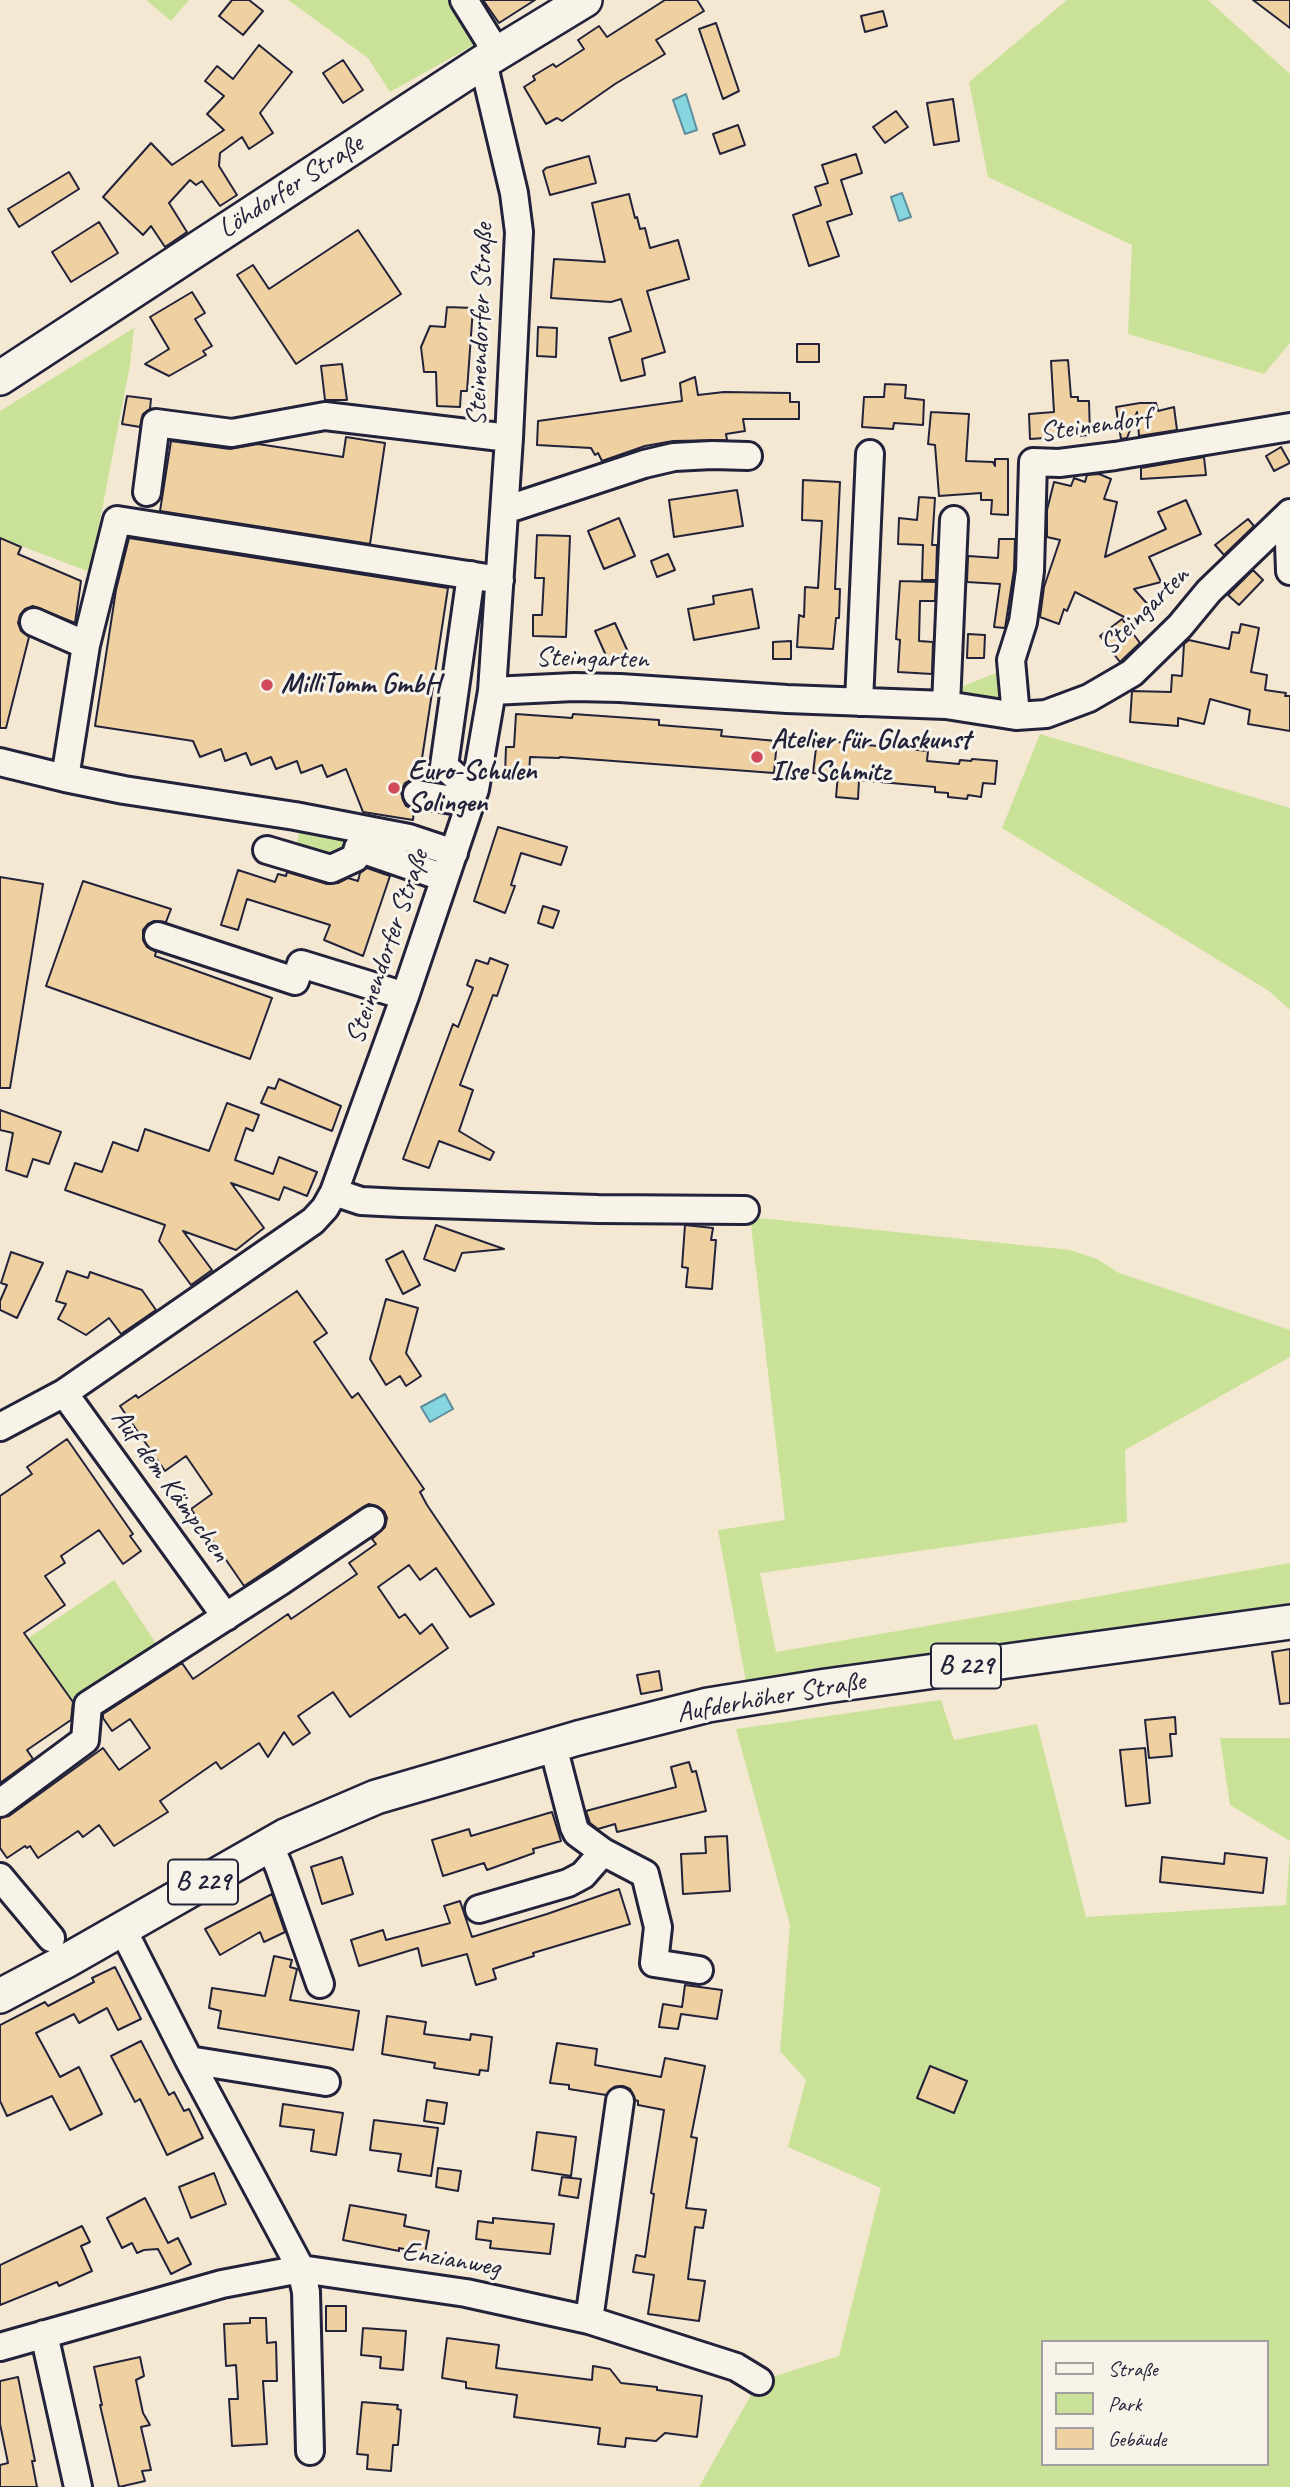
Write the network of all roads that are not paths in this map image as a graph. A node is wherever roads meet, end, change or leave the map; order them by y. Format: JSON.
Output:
{"nodes":[{"id":1,"x":464,"y":0,"type":"edge"},
{"id":2,"x":585,"y":0,"type":"edge"},
{"id":3,"x":490,"y":57,"type":"junction"},
{"id":4,"x":0,"y":378,"type":"edge"},
{"id":5,"x":1290,"y":427,"type":"edge"},
{"id":6,"x":509,"y":438,"type":"junction"},
{"id":7,"x":870,"y":454,"type":"dead end"},
{"id":8,"x":748,"y":456,"type":"dead end"},
{"id":9,"x":147,"y":492,"type":"dead end"},
{"id":10,"x":505,"y":510,"type":"junction"},
{"id":11,"x":1289,"y":514,"type":"edge"},
{"id":12,"x":954,"y":520,"type":"dead end"},
{"id":13,"x":1290,"y":571,"type":"edge"},
{"id":14,"x":471,"y":575,"type":"junction"},
{"id":15,"x":500,"y":580,"type":"junction"},
{"id":16,"x":34,"y":622,"type":"dead end"},
{"id":17,"x":86,"y":645,"type":"junction"},
{"id":18,"x":492,"y":691,"type":"junction"},
{"id":19,"x":859,"y":702,"type":"junction"},
{"id":20,"x":946,"y":705,"type":"junction"},
{"id":21,"x":1016,"y":716,"type":"junction"},
{"id":22,"x":0,"y":762,"type":"edge"},
{"id":23,"x":65,"y":778,"type":"junction"},
{"id":24,"x":417,"y":794,"type":"dead end"},
{"id":25,"x":473,"y":796,"type":"junction"},
{"id":26,"x":267,"y":850,"type":"dead end"},
{"id":27,"x":454,"y":853,"type":"junction"},
{"id":28,"x":445,"y":878,"type":"junction"},
{"id":29,"x":158,"y":936,"type":"dead end"},
{"id":30,"x":405,"y":996,"type":"junction"},
{"id":31,"x":334,"y":1192,"type":"junction"},
{"id":32,"x":745,"y":1210,"type":"dead end"},
{"id":33,"x":64,"y":1392,"type":"junction"},
{"id":34,"x":0,"y":1427,"type":"edge"},
{"id":35,"x":371,"y":1520,"type":"dead end"},
{"id":36,"x":226,"y":1617,"type":"junction"},
{"id":37,"x":1290,"y":1622,"type":"edge"},
{"id":38,"x":553,"y":1746,"type":"junction"},
{"id":39,"x":0,"y":1803,"type":"edge"},
{"id":40,"x":269,"y":1844,"type":"junction"},
{"id":41,"x":603,"y":1852,"type":"junction"},
{"id":42,"x":0,"y":1877,"type":"edge"},
{"id":43,"x":479,"y":1909,"type":"dead end"},
{"id":44,"x":122,"y":1928,"type":"junction"},
{"id":45,"x":51,"y":1938,"type":"dead end"},
{"id":46,"x":699,"y":1970,"type":"dead end"},
{"id":47,"x":320,"y":1984,"type":"dead end"},
{"id":48,"x":0,"y":1996,"type":"edge"},
{"id":49,"x":189,"y":2060,"type":"junction"},
{"id":50,"x":326,"y":2082,"type":"dead end"},
{"id":51,"x":620,"y":2101,"type":"dead end"},
{"id":52,"x":301,"y":2269,"type":"junction"},
{"id":53,"x":589,"y":2320,"type":"junction"},
{"id":54,"x":44,"y":2334,"type":"junction"},
{"id":55,"x":0,"y":2347,"type":"edge"},
{"id":56,"x":759,"y":2381,"type":"dead end"},
{"id":57,"x":310,"y":2451,"type":"dead end"},
{"id":58,"x":78,"y":2487,"type":"edge"}],
"edges":[{"from":1,"to":3,"type":"street","name":"Steinendorfer Straße"},
{"from":2,"to":3,"type":"main road","name":"Löhdorfer Straße"},
{"from":3,"to":4,"type":"main road","name":"Löhdorfer Straße"},
{"from":3,"to":6,"type":"street","name":"Steinendorfer Straße"},
{"from":5,"to":21,"type":"street","name":"Steinendorf"},
{"from":6,"to":9,"type":"street"},
{"from":6,"to":10,"type":"street","name":"Steinendorfer Straße"},
{"from":7,"to":19,"type":"street"},
{"from":8,"to":10,"type":"street"},
{"from":10,"to":15,"type":"street","name":"Steinendorfer Straße"},
{"from":11,"to":13,"type":"street","name":"Steingarten"},
{"from":11,"to":21,"type":"street","name":"Steingarten"},
{"from":12,"to":20,"type":"street"},
{"from":14,"to":15,"type":"street"},
{"from":14,"to":17,"type":"street"},
{"from":14,"to":25,"type":"street"},
{"from":15,"to":18,"type":"street","name":"Steinendorfer Straße"},
{"from":16,"to":17,"type":"street"},
{"from":17,"to":23,"type":"street"},
{"from":18,"to":19,"type":"street","name":"Steingarten"},
{"from":18,"to":25,"type":"street","name":"Steinendorfer Straße"},
{"from":19,"to":20,"type":"street","name":"Steingarten"},
{"from":20,"to":21,"type":"street","name":"Steingarten"},
{"from":22,"to":23,"type":"street"},
{"from":23,"to":27,"type":"street"},
{"from":24,"to":25,"type":"street"},
{"from":25,"to":27,"type":"street","name":"Steinendorfer Straße"},
{"from":26,"to":28,"type":"street"},
{"from":27,"to":28,"type":"street","name":"Steinendorfer Straße"},
{"from":28,"to":30,"type":"street","name":"Steinendorfer Straße"},
{"from":29,"to":30,"type":"street"},
{"from":30,"to":31,"type":"street","name":"Steinendorfer Straße"},
{"from":31,"to":32,"type":"street"},
{"from":31,"to":33,"type":"street","name":"Steinendorfer Straße"},
{"from":33,"to":34,"type":"street","name":"Steinendorfer Straße"},
{"from":33,"to":36,"type":"street","name":"Auf dem Kämpchen"},
{"from":35,"to":36,"type":"street"},
{"from":36,"to":39,"type":"street"},
{"from":37,"to":38,"type":"main road","name":"Aufderhöher Straße","number":"B 229"},
{"from":38,"to":40,"type":"main road","name":"Aufderhöher Straße","number":"B 229"},
{"from":38,"to":41,"type":"street"},
{"from":40,"to":44,"type":"main road","name":"Aufderhöher Straße","number":"B 229"},
{"from":40,"to":47,"type":"street"},
{"from":41,"to":43,"type":"street"},
{"from":41,"to":46,"type":"street"},
{"from":42,"to":45,"type":"street"},
{"from":44,"to":48,"type":"main road","name":"Aufderhöher Straße","number":"B 229"},
{"from":44,"to":49,"type":"street"},
{"from":49,"to":50,"type":"street"},
{"from":49,"to":52,"type":"street"},
{"from":51,"to":53,"type":"street"},
{"from":52,"to":53,"type":"street","name":"Enzianweg"},
{"from":52,"to":54,"type":"street","name":"Enzianweg"},
{"from":52,"to":57,"type":"street"},
{"from":53,"to":56,"type":"street","name":"Enzianweg"},
{"from":54,"to":55,"type":"street","name":"Enzianweg"},
{"from":54,"to":58,"type":"street"}]}
